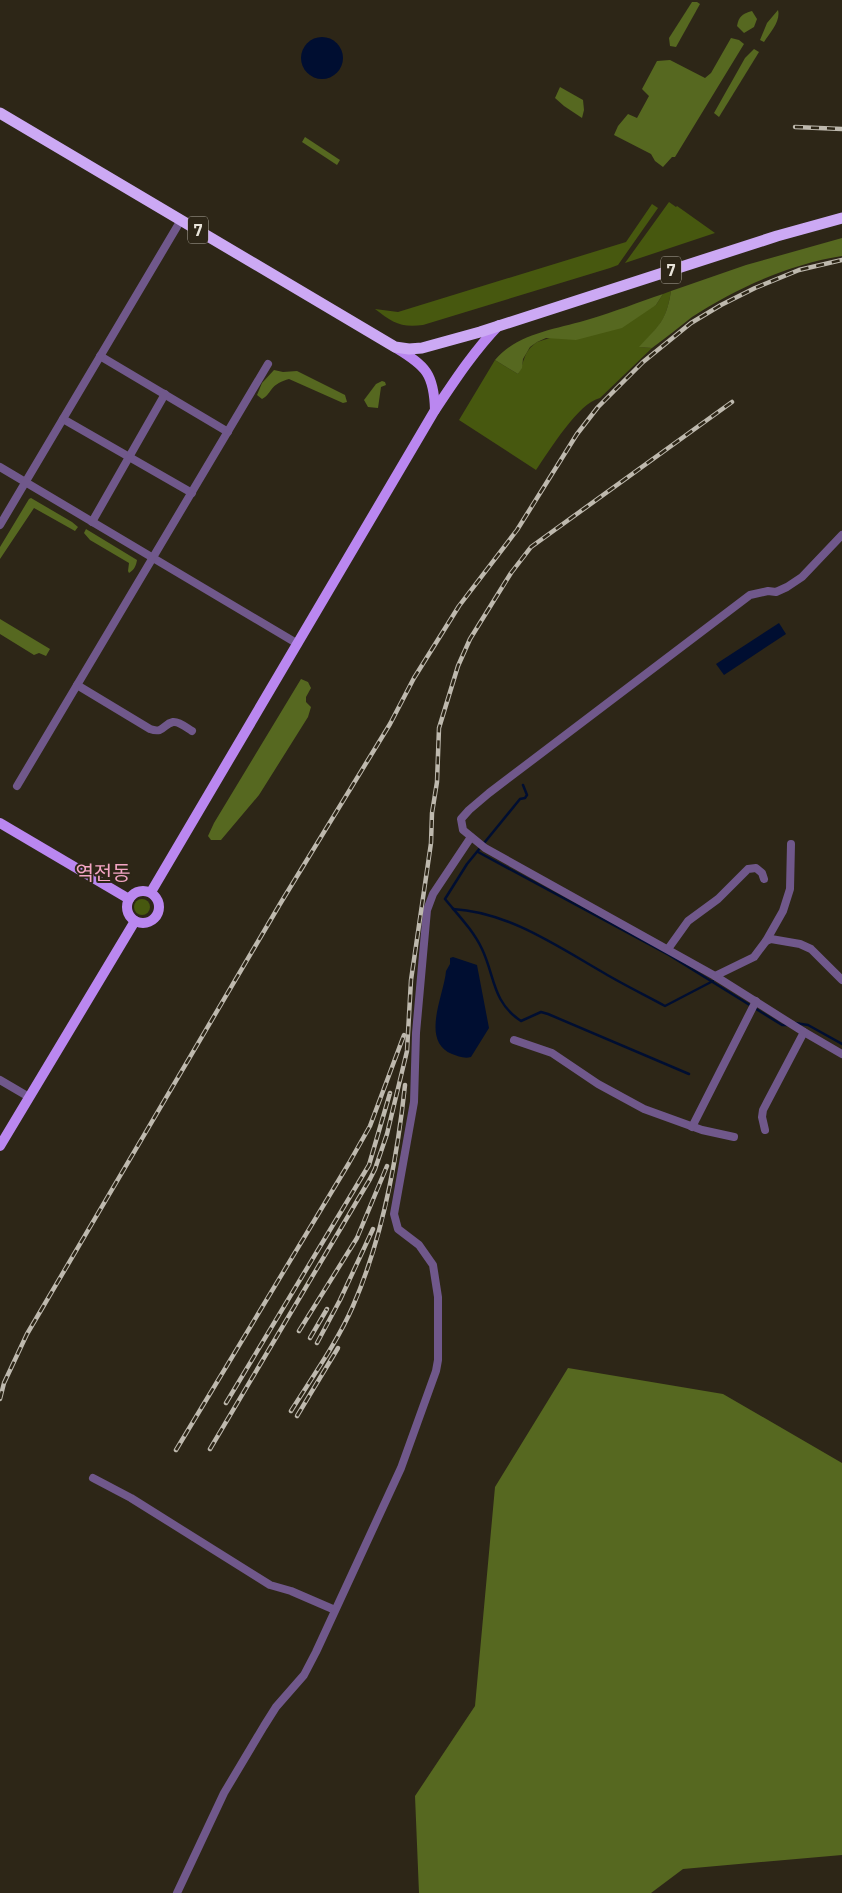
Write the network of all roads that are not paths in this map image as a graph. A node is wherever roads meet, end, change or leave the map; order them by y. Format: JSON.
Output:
{"nodes":[{"id":1,"x":0,"y":113,"type":"edge"},
{"id":2,"x":842,"y":218,"type":"edge"},
{"id":3,"x":181,"y":220,"type":"junction"},
{"id":4,"x":500,"y":324,"type":"junction"},
{"id":5,"x":395,"y":347,"type":"junction"},
{"id":6,"x":100,"y":356,"type":"junction"},
{"id":7,"x":268,"y":364,"type":"dead end"},
{"id":8,"x":165,"y":394,"type":"junction"},
{"id":9,"x":435,"y":410,"type":"junction"},
{"id":10,"x":63,"y":419,"type":"junction"},
{"id":11,"x":228,"y":432,"type":"junction"},
{"id":12,"x":129,"y":456,"type":"junction"},
{"id":13,"x":0,"y":467,"type":"edge"},
{"id":14,"x":26,"y":482,"type":"junction"},
{"id":15,"x":192,"y":493,"type":"junction"},
{"id":16,"x":92,"y":522,"type":"junction"},
{"id":17,"x":0,"y":525,"type":"edge"},
{"id":18,"x":842,"y":535,"type":"edge"},
{"id":19,"x":153,"y":558,"type":"junction"},
{"id":20,"x":298,"y":644,"type":"junction"},
{"id":21,"x":77,"y":685,"type":"junction"},
{"id":22,"x":192,"y":731,"type":"dead end"},
{"id":23,"x":17,"y":786,"type":"dead end"},
{"id":24,"x":0,"y":823,"type":"edge"},
{"id":25,"x":471,"y":837,"type":"junction"},
{"id":26,"x":791,"y":844,"type":"dead end"},
{"id":27,"x":764,"y":879,"type":"dead end"},
{"id":28,"x":151,"y":892,"type":"junction"},
{"id":29,"x":128,"y":899,"type":"junction"},
{"id":30,"x":135,"y":921,"type":"junction"},
{"id":31,"x":766,"y":941,"type":"junction"},
{"id":32,"x":668,"y":949,"type":"junction"},
{"id":33,"x":716,"y":976,"type":"junction"},
{"id":34,"x":842,"y":980,"type":"edge"},
{"id":35,"x":756,"y":1001,"type":"junction"},
{"id":36,"x":804,"y":1032,"type":"junction"},
{"id":37,"x":514,"y":1040,"type":"dead end"},
{"id":38,"x":842,"y":1054,"type":"edge"},
{"id":39,"x":0,"y":1080,"type":"edge"},
{"id":40,"x":29,"y":1097,"type":"junction"},
{"id":41,"x":692,"y":1127,"type":"junction"},
{"id":42,"x":765,"y":1130,"type":"dead end"},
{"id":43,"x":734,"y":1137,"type":"dead end"},
{"id":44,"x":0,"y":1146,"type":"edge"},
{"id":45,"x":93,"y":1478,"type":"dead end"},
{"id":46,"x":335,"y":1610,"type":"junction"},
{"id":47,"x":178,"y":1893,"type":"edge"}],
"edges":[{"from":1,"to":3,"type":"highway","number":"7"},
{"from":2,"to":4,"type":"highway","number":"7"},
{"from":3,"to":5,"type":"highway","number":"7"},
{"from":3,"to":6,"type":"street"},
{"from":4,"to":5,"type":"highway","number":"7"},
{"from":4,"to":9,"type":"main road"},
{"from":5,"to":9,"type":"main road"},
{"from":6,"to":8,"type":"street"},
{"from":6,"to":10,"type":"street"},
{"from":7,"to":11,"type":"street"},
{"from":8,"to":11,"type":"street"},
{"from":8,"to":12,"type":"street"},
{"from":9,"to":20,"type":"main road"},
{"from":10,"to":12,"type":"street"},
{"from":10,"to":14,"type":"street"},
{"from":11,"to":15,"type":"street"},
{"from":12,"to":15,"type":"street"},
{"from":12,"to":16,"type":"street"},
{"from":13,"to":14,"type":"street"},
{"from":14,"to":16,"type":"street"},
{"from":14,"to":17,"type":"street"},
{"from":15,"to":19,"type":"street"},
{"from":16,"to":19,"type":"street"},
{"from":18,"to":25,"type":"street"},
{"from":19,"to":20,"type":"street"},
{"from":19,"to":21,"type":"street"},
{"from":20,"to":28,"type":"main road"},
{"from":21,"to":22,"type":"street"},
{"from":21,"to":23,"type":"street"},
{"from":24,"to":29,"type":"main road"},
{"from":25,"to":32,"type":"street"},
{"from":25,"to":46,"type":"street"},
{"from":26,"to":31,"type":"street"},
{"from":27,"to":32,"type":"street"},
{"from":28,"to":29,"type":"main road"},
{"from":28,"to":30,"type":"main road"},
{"from":29,"to":30,"type":"main road"},
{"from":30,"to":40,"type":"main road"},
{"from":31,"to":33,"type":"street"},
{"from":31,"to":34,"type":"street"},
{"from":32,"to":33,"type":"street"},
{"from":33,"to":35,"type":"street"},
{"from":35,"to":36,"type":"street"},
{"from":35,"to":41,"type":"street"},
{"from":36,"to":38,"type":"street"},
{"from":36,"to":42,"type":"street"},
{"from":37,"to":41,"type":"street"},
{"from":39,"to":40,"type":"street"},
{"from":40,"to":44,"type":"main road"},
{"from":41,"to":43,"type":"street"},
{"from":45,"to":46,"type":"street"},
{"from":46,"to":47,"type":"street"}]}
